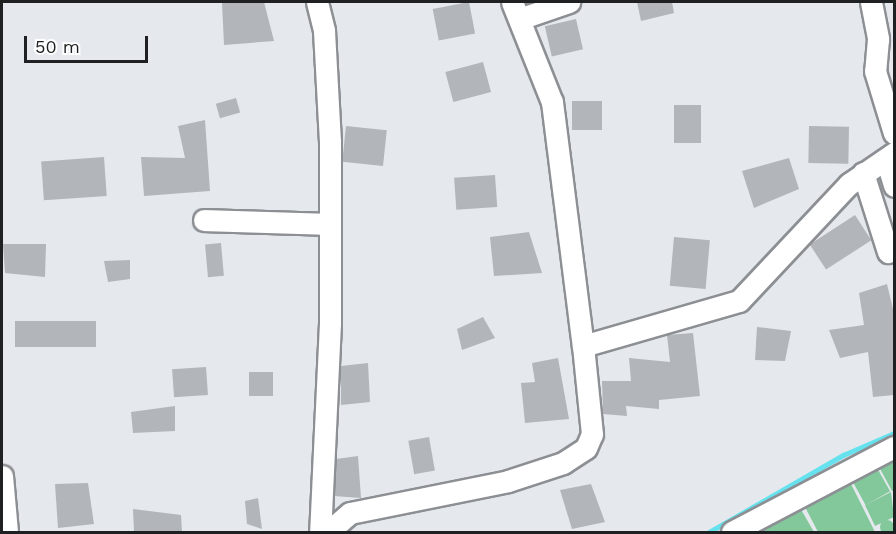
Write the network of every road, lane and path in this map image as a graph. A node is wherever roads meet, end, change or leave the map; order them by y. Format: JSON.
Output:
{"nodes":[{"id":1,"x":317,"y":2,"type":"edge"},
{"id":2,"x":569,"y":2,"type":"edge"},
{"id":3,"x":871,"y":2,"type":"edge"},
{"id":4,"x":517,"y":10,"type":"edge"},
{"id":5,"x":894,"y":133,"type":"edge"},
{"id":6,"x":890,"y":156,"type":"edge"},
{"id":7,"x":863,"y":173,"type":"junction"},
{"id":8,"x":894,"y":186,"type":"edge"},
{"id":9,"x":204,"y":220,"type":"dead end"},
{"id":10,"x":329,"y":224,"type":"junction"},
{"id":11,"x":888,"y":252,"type":"dead end"},
{"id":12,"x":583,"y":346,"type":"junction"},
{"id":13,"x":894,"y":447,"type":"edge"},
{"id":14,"x":2,"y":476,"type":"edge"},
{"id":15,"x":7,"y":532,"type":"edge"},
{"id":16,"x":320,"y":532,"type":"edge"},
{"id":17,"x":328,"y":532,"type":"edge"},
{"id":18,"x":732,"y":532,"type":"edge"}],
"edges":[{"from":1,"to":10,"type":"street"},
{"from":2,"to":4,"type":"street"},
{"from":3,"to":5,"type":"street"},
{"from":4,"to":12,"type":"street"},
{"from":6,"to":7,"type":"street"},
{"from":6,"to":8,"type":"street"},
{"from":7,"to":11,"type":"street"},
{"from":7,"to":12,"type":"street"},
{"from":9,"to":10,"type":"street"},
{"from":10,"to":16,"type":"street"},
{"from":12,"to":17,"type":"street"},
{"from":13,"to":18,"type":"street"},
{"from":14,"to":15,"type":"street"}]}
